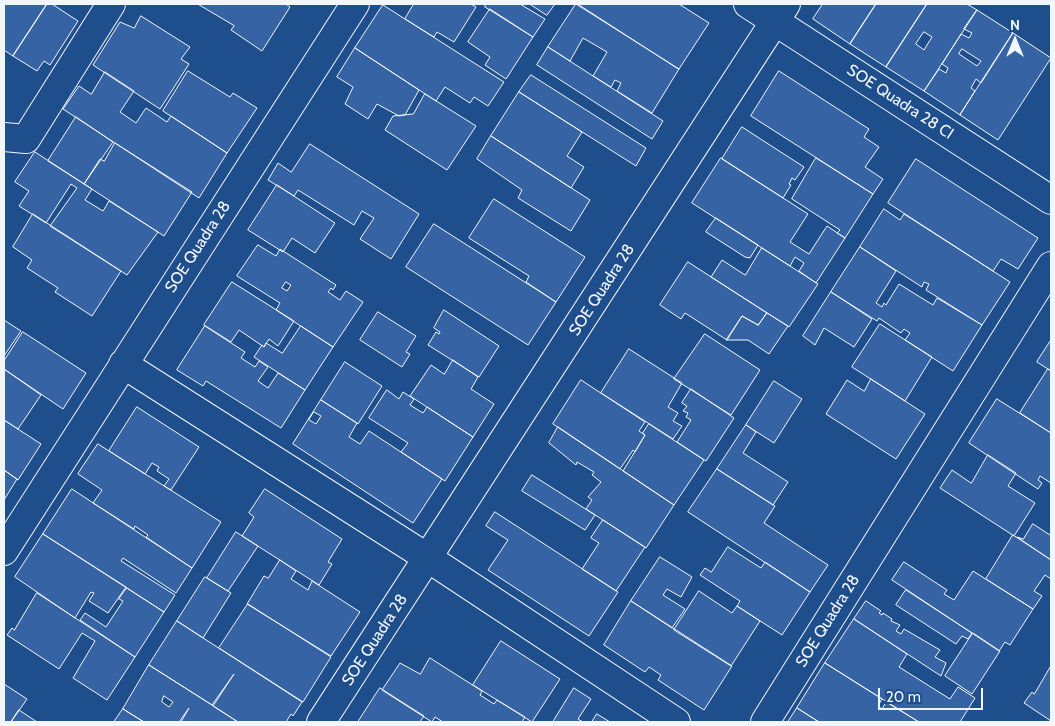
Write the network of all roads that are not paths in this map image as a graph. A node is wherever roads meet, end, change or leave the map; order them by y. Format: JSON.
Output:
{"nodes":[{"id":1,"x":111,"y":4,"type":"edge"},
{"id":2,"x":355,"y":4,"type":"edge"},
{"id":3,"x":748,"y":4,"type":"edge"},
{"id":4,"x":781,"y":12,"type":"edge"},
{"id":5,"x":15,"y":138,"type":"edge"},
{"id":6,"x":1051,"y":200,"type":"edge"},
{"id":7,"x":1051,"y":266,"type":"edge"},
{"id":8,"x":123,"y":364,"type":"junction"},
{"id":9,"x":4,"y":551,"type":"edge"},
{"id":10,"x":428,"y":558,"type":"junction"},
{"id":11,"x":321,"y":722,"type":"edge"},
{"id":12,"x":676,"y":722,"type":"edge"},
{"id":13,"x":764,"y":722,"type":"edge"}],
"edges":[{"from":1,"to":5,"type":"street"},
{"from":2,"to":8,"type":"street","name":"SOE Quadra 28"},
{"from":3,"to":4,"type":"street","name":"SOE Quadra 28 CI"},
{"from":4,"to":6,"type":"street","name":"SOE Quadra 28 CI"},
{"from":4,"to":10,"type":"street","name":"SOE Quadra 28"},
{"from":7,"to":13,"type":"street","name":"SOE Quadra 28"},
{"from":8,"to":9,"type":"street","name":"SOE Quadra 28"},
{"from":8,"to":10,"type":"street"},
{"from":10,"to":11,"type":"street","name":"SOE Quadra 28"},
{"from":10,"to":12,"type":"street"}]}
